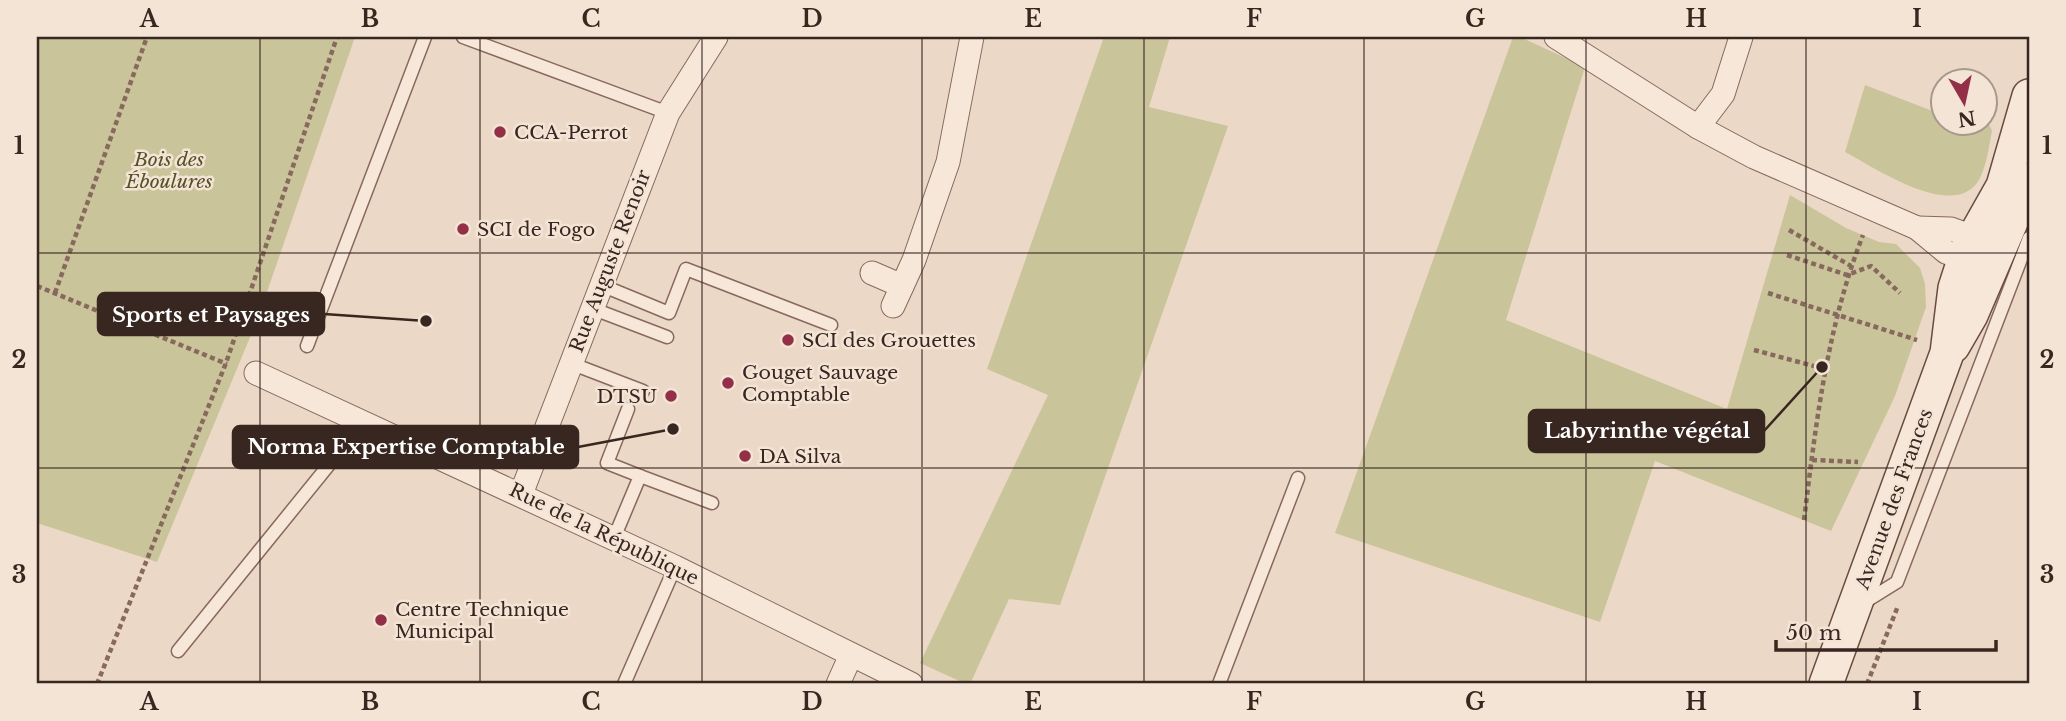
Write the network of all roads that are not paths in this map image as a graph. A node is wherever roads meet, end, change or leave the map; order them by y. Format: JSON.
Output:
{"nodes":[{"id":1,"x":425,"y":37,"type":"edge"},
{"id":2,"x":463,"y":37,"type":"edge"},
{"id":3,"x":716,"y":37,"type":"edge"},
{"id":4,"x":972,"y":37,"type":"edge"},
{"id":5,"x":1556,"y":37,"type":"edge"},
{"id":6,"x":1741,"y":37,"type":"edge"},
{"id":7,"x":668,"y":113,"type":"junction"},
{"id":8,"x":2026,"y":113,"type":"edge"},
{"id":9,"x":1698,"y":127,"type":"junction"},
{"id":10,"x":2029,"y":180,"type":"edge"},
{"id":11,"x":1992,"y":250,"type":"edge"},
{"id":12,"x":872,"y":273,"type":"dead end"},
{"id":13,"x":601,"y":285,"type":"junction"},
{"id":14,"x":591,"y":308,"type":"junction"},
{"id":15,"x":831,"y":325,"type":"dead end"},
{"id":16,"x":667,"y":337,"type":"dead end"},
{"id":17,"x":307,"y":346,"type":"dead end"},
{"id":18,"x":570,"y":363,"type":"junction"},
{"id":19,"x":256,"y":373,"type":"road end"},
{"id":20,"x":643,"y":391,"type":"dead end"},
{"id":21,"x":628,"y":409,"type":"dead end"},
{"id":22,"x":362,"y":424,"type":"junction"},
{"id":23,"x":640,"y":476,"type":"junction"},
{"id":24,"x":1298,"y":478,"type":"dead end"},
{"id":25,"x":521,"y":494,"type":"junction"},
{"id":26,"x":712,"y":503,"type":"dead end"},
{"id":27,"x":614,"y":538,"type":"junction"},
{"id":28,"x":675,"y":566,"type":"junction"},
{"id":29,"x":1854,"y":608,"type":"junction"},
{"id":30,"x":178,"y":651,"type":"dead end"},
{"id":31,"x":851,"y":655,"type":"junction"},
{"id":32,"x":624,"y":684,"type":"edge"},
{"id":33,"x":838,"y":684,"type":"edge"},
{"id":34,"x":911,"y":684,"type":"edge"},
{"id":35,"x":1219,"y":684,"type":"edge"},
{"id":36,"x":1826,"y":684,"type":"edge"}],
"edges":[{"from":1,"to":17,"type":"lane"},
{"from":2,"to":7,"type":"lane"},
{"from":3,"to":7,"type":"street","name":"Rue Auguste Renoir"},
{"from":4,"to":12,"type":"street"},
{"from":5,"to":9,"type":"street"},
{"from":6,"to":9,"type":"street"},
{"from":7,"to":13,"type":"street","name":"Rue Auguste Renoir"},
{"from":8,"to":11,"type":"main road","name":"Avenue des Frances"},
{"from":9,"to":11,"type":"street"},
{"from":10,"to":11,"type":"main road","name":"Avenue des Frances"},
{"from":11,"to":29,"type":"main road","name":"Avenue des Frances"},
{"from":11,"to":29,"type":"lane"},
{"from":13,"to":14,"type":"street","name":"Rue Auguste Renoir"},
{"from":13,"to":15,"type":"lane"},
{"from":14,"to":16,"type":"lane"},
{"from":14,"to":18,"type":"street","name":"Rue Auguste Renoir"},
{"from":18,"to":20,"type":"lane"},
{"from":18,"to":25,"type":"street","name":"Rue Auguste Renoir"},
{"from":19,"to":22,"type":"street","name":"Rue de la République"},
{"from":21,"to":23,"type":"lane"},
{"from":22,"to":25,"type":"street","name":"Rue de la République"},
{"from":22,"to":30,"type":"lane"},
{"from":23,"to":26,"type":"lane"},
{"from":23,"to":27,"type":"lane"},
{"from":24,"to":35,"type":"lane"},
{"from":25,"to":27,"type":"street","name":"Rue de la République"},
{"from":27,"to":28,"type":"street","name":"Rue de la République"},
{"from":28,"to":31,"type":"street","name":"Rue de la République"},
{"from":28,"to":32,"type":"lane"},
{"from":29,"to":36,"type":"main road","name":"Avenue des Frances"},
{"from":31,"to":33,"type":"street"},
{"from":31,"to":34,"type":"street","name":"Rue de la République"}]}
